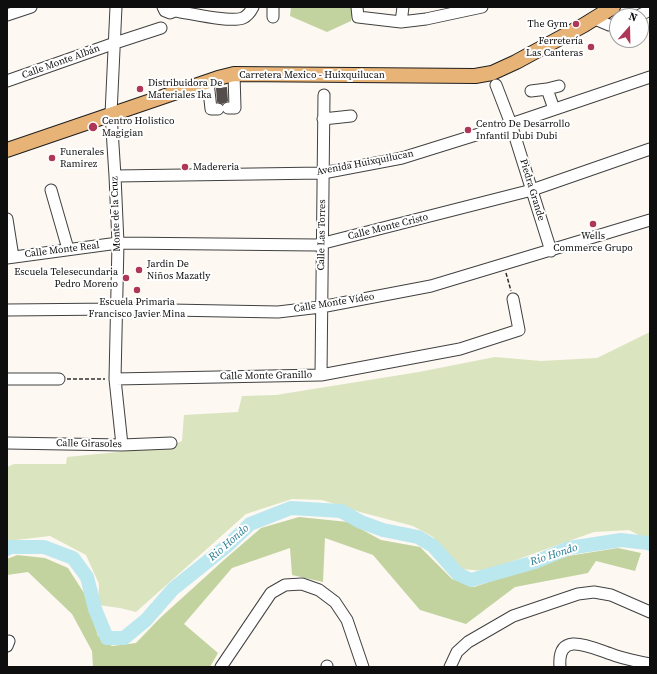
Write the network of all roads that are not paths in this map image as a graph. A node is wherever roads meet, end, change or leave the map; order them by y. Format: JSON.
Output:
{"nodes":[{"id":1,"x":31,"y":7,"type":"edge"},
{"id":2,"x":116,"y":7,"type":"edge"},
{"id":3,"x":163,"y":7,"type":"edge"},
{"id":4,"x":188,"y":7,"type":"edge"},
{"id":5,"x":245,"y":7,"type":"edge"},
{"id":6,"x":253,"y":7,"type":"edge"},
{"id":7,"x":357,"y":7,"type":"edge"},
{"id":8,"x":403,"y":7,"type":"edge"},
{"id":9,"x":482,"y":7,"type":"edge"},
{"id":10,"x":613,"y":7,"type":"edge"},
{"id":11,"x":176,"y":9,"type":"edge"},
{"id":12,"x":451,"y":10,"type":"edge"},
{"id":13,"x":7,"y":15,"type":"edge"},
{"id":14,"x":595,"y":19,"type":"junction"},
{"id":15,"x":402,"y":22,"type":"junction"},
{"id":16,"x":609,"y":25,"type":"edge"},
{"id":17,"x":161,"y":28,"type":"dead end"},
{"id":18,"x":115,"y":43,"type":"junction"},
{"id":19,"x":234,"y":74,"type":"junction"},
{"id":20,"x":650,"y":78,"type":"edge"},
{"id":21,"x":7,"y":81,"type":"edge"},
{"id":22,"x":208,"y":82,"type":"junction"},
{"id":23,"x":496,"y":85,"type":"dead end"},
{"id":24,"x":559,"y":86,"type":"dead end"},
{"id":25,"x":547,"y":89,"type":"junction"},
{"id":26,"x":531,"y":91,"type":"dead end"},
{"id":27,"x":324,"y":95,"type":"dead end"},
{"id":28,"x":554,"y":109,"type":"junction"},
{"id":29,"x":111,"y":114,"type":"junction"},
{"id":30,"x":351,"y":116,"type":"dead end"},
{"id":31,"x":323,"y":119,"type":"junction"},
{"id":32,"x":511,"y":124,"type":"junction"},
{"id":33,"x":650,"y":149,"type":"edge"},
{"id":34,"x":7,"y":150,"type":"edge"},
{"id":35,"x":323,"y":173,"type":"junction"},
{"id":36,"x":115,"y":176,"type":"junction"},
{"id":37,"x":51,"y":190,"type":"dead end"},
{"id":38,"x":532,"y":190,"type":"junction"},
{"id":39,"x":7,"y":219,"type":"edge"},
{"id":40,"x":650,"y":220,"type":"edge"},
{"id":41,"x":118,"y":243,"type":"junction"},
{"id":42,"x":322,"y":244,"type":"junction"},
{"id":43,"x":68,"y":249,"type":"junction"},
{"id":44,"x":551,"y":250,"type":"junction"},
{"id":45,"x":10,"y":257,"type":"edge"},
{"id":46,"x":513,"y":299,"type":"road end"},
{"id":47,"x":321,"y":307,"type":"junction"},
{"id":48,"x":116,"y":309,"type":"junction"},
{"id":49,"x":7,"y":310,"type":"edge"},
{"id":50,"x":321,"y":375,"type":"junction"},
{"id":51,"x":7,"y":379,"type":"edge"},
{"id":52,"x":59,"y":379,"type":"road end"},
{"id":53,"x":115,"y":379,"type":"junction"},
{"id":54,"x":7,"y":443,"type":"edge"},
{"id":55,"x":171,"y":443,"type":"dead end"},
{"id":56,"x":122,"y":445,"type":"junction"},
{"id":57,"x":650,"y":612,"type":"edge"},
{"id":58,"x":650,"y":664,"type":"edge"},
{"id":59,"x":221,"y":667,"type":"edge"},
{"id":60,"x":363,"y":667,"type":"edge"},
{"id":61,"x":450,"y":667,"type":"edge"},
{"id":62,"x":560,"y":667,"type":"edge"}],
"edges":[{"from":1,"to":13,"type":"street"},
{"from":2,"to":18,"type":"street","name":"Monte de la Cruz"},
{"from":3,"to":11,"type":"street"},
{"from":4,"to":5,"type":"street"},
{"from":6,"to":11,"type":"street"},
{"from":7,"to":15,"type":"street"},
{"from":8,"to":15,"type":"street"},
{"from":9,"to":12,"type":"street"},
{"from":10,"to":14,"type":"main road","name":"Carretera Mexico - Huixquilucan"},
{"from":12,"to":15,"type":"street"},
{"from":14,"to":16,"type":"street"},
{"from":14,"to":19,"type":"main road","name":"Carretera Mexico - Huixquilucan"},
{"from":17,"to":18,"type":"street","name":"Calle Monte Albán"},
{"from":18,"to":21,"type":"street","name":"Calle Monte Albán"},
{"from":18,"to":29,"type":"street","name":"Monte de la Cruz"},
{"from":19,"to":22,"type":"main road","name":"Carretera Mexico - Huixquilucan"},
{"from":19,"to":22,"type":"street"},
{"from":20,"to":28,"type":"street","name":"Avenida Huixquilucan"},
{"from":22,"to":29,"type":"main road","name":"Carretera Mexico - Huixquilucan"},
{"from":23,"to":32,"type":"street","name":"Piedra Grande"},
{"from":24,"to":25,"type":"street"},
{"from":25,"to":26,"type":"street"},
{"from":25,"to":28,"type":"street"},
{"from":27,"to":31,"type":"street","name":"Calle Las Torres"},
{"from":28,"to":32,"type":"street","name":"Avenida Huixquilucan"},
{"from":29,"to":34,"type":"main road","name":"Carretera Mexico - Huixquilucan"},
{"from":29,"to":36,"type":"street","name":"Monte de la Cruz"},
{"from":30,"to":31,"type":"street"},
{"from":31,"to":35,"type":"street","name":"Calle Las Torres"},
{"from":32,"to":35,"type":"street","name":"Avenida Huixquilucan"},
{"from":32,"to":38,"type":"street","name":"Piedra Grande"},
{"from":33,"to":38,"type":"street","name":"Calle Monte Cristo"},
{"from":35,"to":36,"type":"street","name":"Avenida Huixquilucan"},
{"from":35,"to":42,"type":"street","name":"Calle Las Torres"},
{"from":36,"to":41,"type":"street","name":"Monte de la Cruz"},
{"from":37,"to":43,"type":"street"},
{"from":38,"to":42,"type":"street","name":"Calle Monte Cristo"},
{"from":38,"to":44,"type":"street","name":"Piedra Grande"},
{"from":39,"to":45,"type":"street"},
{"from":40,"to":44,"type":"street","name":"Calle Monte Vídeo"},
{"from":41,"to":42,"type":"street","name":"Calle Monte Cristo"},
{"from":41,"to":43,"type":"street","name":"Calle Monte Real"},
{"from":41,"to":48,"type":"street","name":"Monte de la Cruz"},
{"from":42,"to":47,"type":"street","name":"Calle Las Torres"},
{"from":43,"to":45,"type":"street","name":"Calle Monte Real"},
{"from":44,"to":47,"type":"street","name":"Calle Monte Vídeo"},
{"from":46,"to":50,"type":"street","name":"Calle Monte Granillo"},
{"from":47,"to":48,"type":"street","name":"Calle Monte Vídeo"},
{"from":47,"to":50,"type":"street","name":"Calle Las Torres"},
{"from":48,"to":49,"type":"street","name":"Calle Monte Vídeo"},
{"from":48,"to":53,"type":"street","name":"Monte de la Cruz"},
{"from":50,"to":53,"type":"street","name":"Calle Monte Granillo"},
{"from":51,"to":52,"type":"street"},
{"from":53,"to":56,"type":"street","name":"Monte de la Cruz"},
{"from":54,"to":56,"type":"street","name":"Calle Girasoles"},
{"from":55,"to":56,"type":"street","name":"Calle Girasoles"},
{"from":57,"to":61,"type":"street"},
{"from":58,"to":62,"type":"street"},
{"from":59,"to":60,"type":"street"}]}
